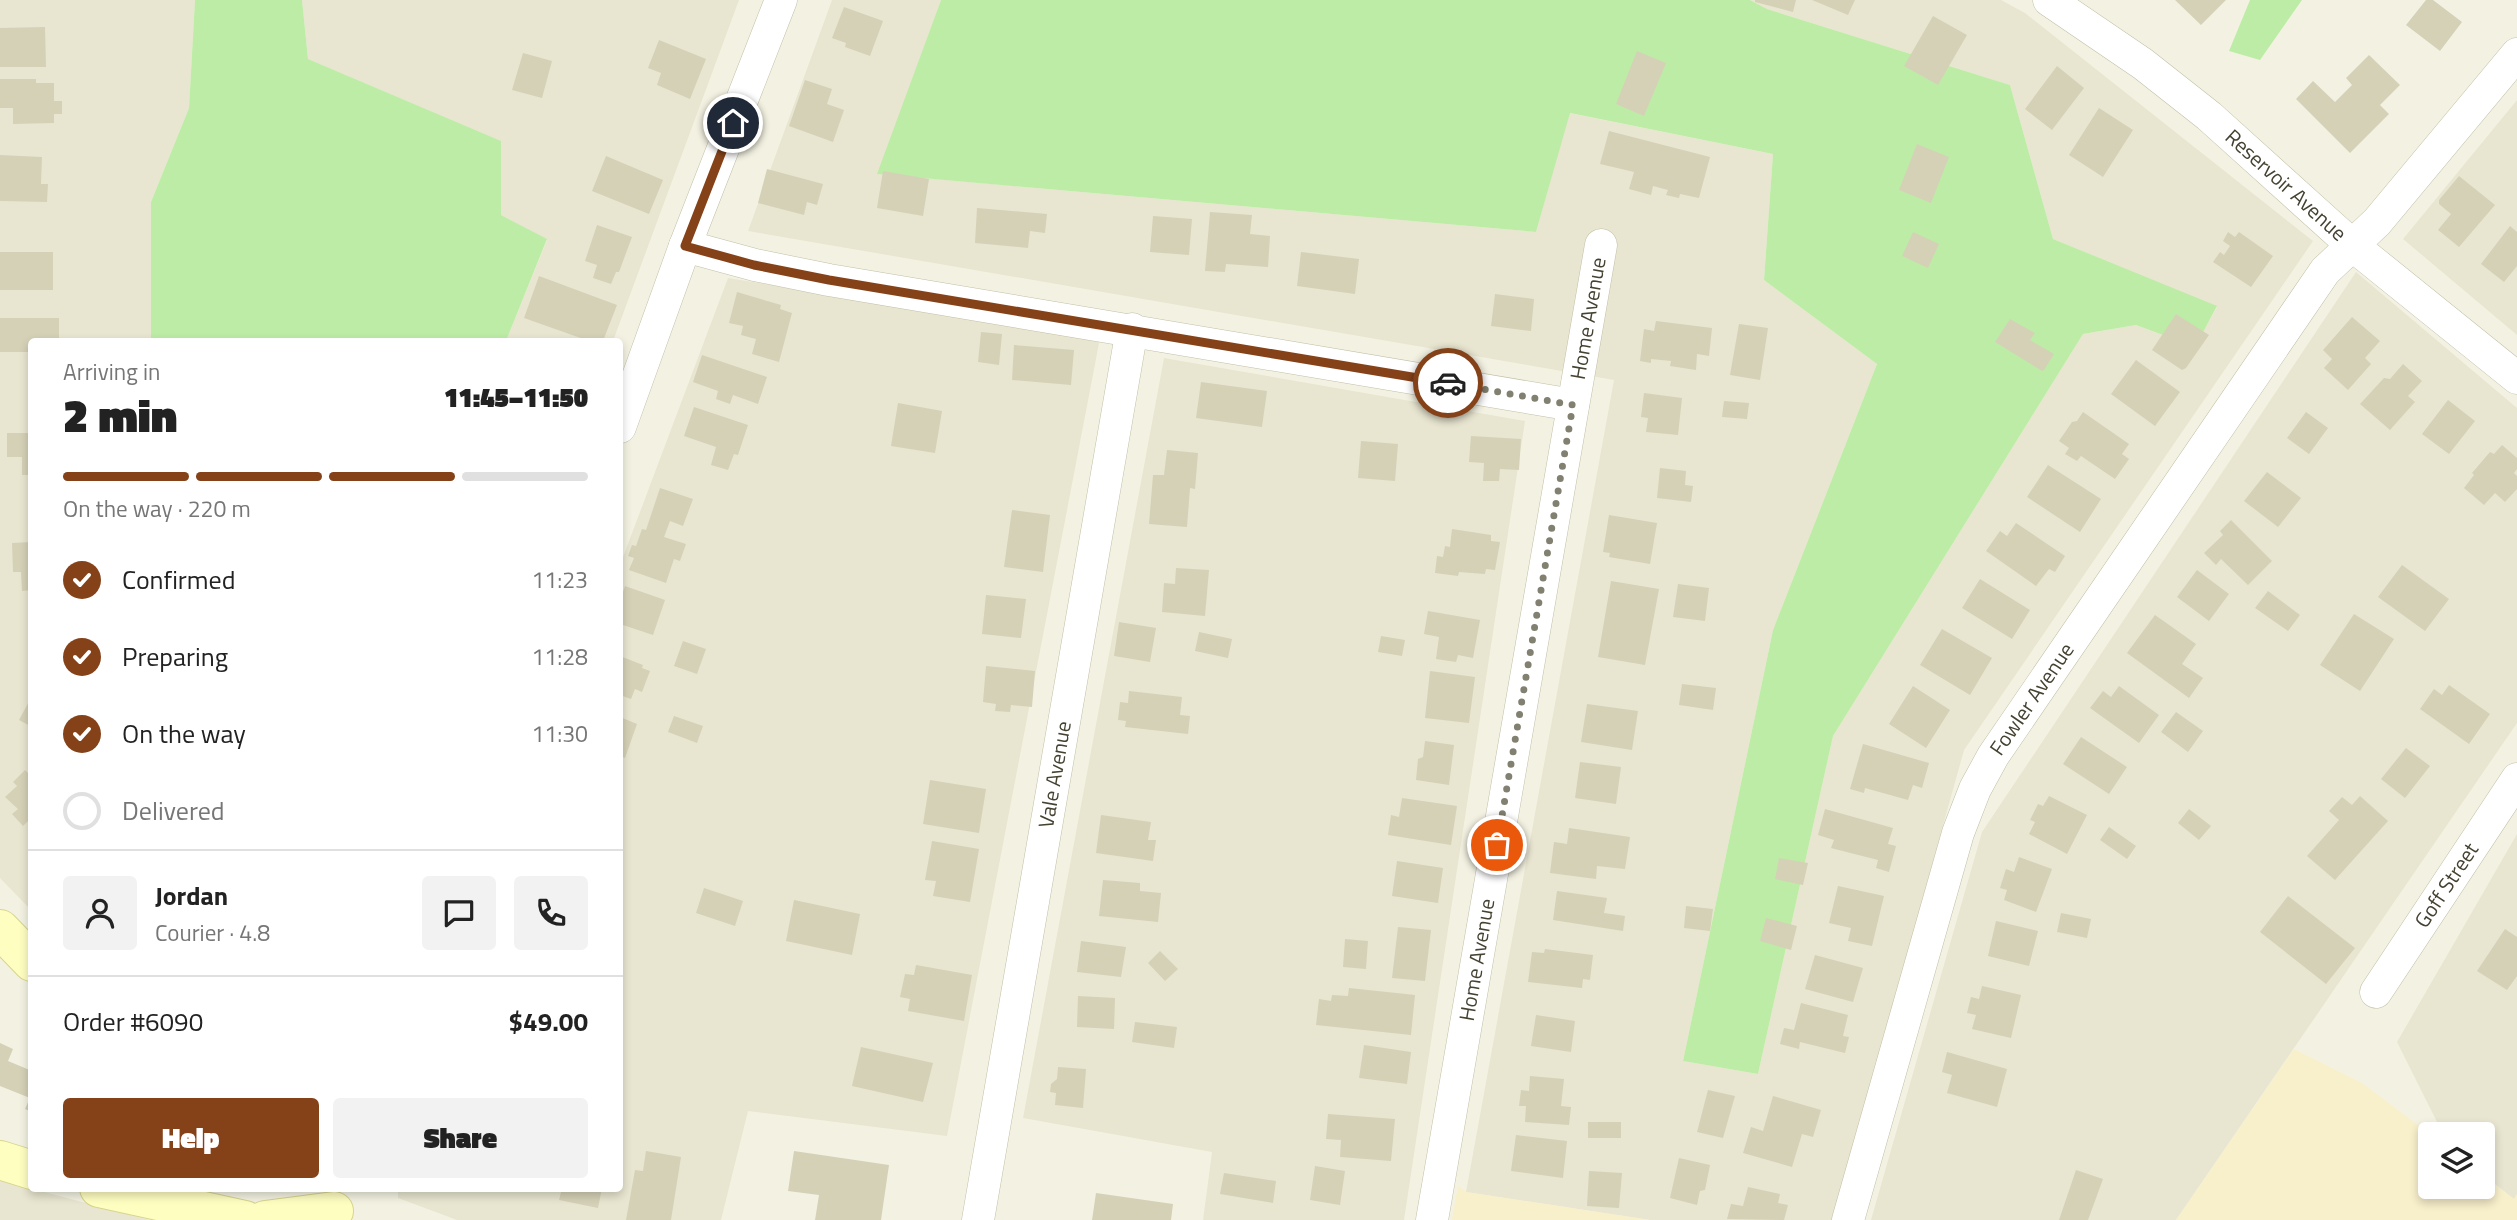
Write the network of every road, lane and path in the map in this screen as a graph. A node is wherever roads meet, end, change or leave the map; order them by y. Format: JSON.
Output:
{"nodes":[{"id":1,"x":781,"y":0,"type":"edge"},
{"id":2,"x":2049,"y":0,"type":"edge"},
{"id":3,"x":2517,"y":54,"type":"edge"},
{"id":4,"x":685,"y":246,"type":"junction"},
{"id":5,"x":1601,"y":246,"type":"dead end"},
{"id":6,"x":2352,"y":246,"type":"junction"},
{"id":7,"x":1132,"y":329,"type":"junction"},
{"id":8,"x":2517,"y":378,"type":"edge"},
{"id":9,"x":1573,"y":405,"type":"junction"},
{"id":10,"x":623,"y":419,"type":"edge"},
{"id":11,"x":2517,"y":779,"type":"edge"},
{"id":12,"x":0,"y":929,"type":"edge"},
{"id":13,"x":28,"y":958,"type":"edge"},
{"id":14,"x":2376,"y":992,"type":"dead end"},
{"id":15,"x":0,"y":1160,"type":"edge"},
{"id":16,"x":28,"y":1169,"type":"edge"},
{"id":17,"x":117,"y":1192,"type":"edge"},
{"id":18,"x":310,"y":1192,"type":"edge"},
{"id":19,"x":342,"y":1206,"type":"edge"},
{"id":20,"x":245,"y":1220,"type":"edge"},
{"id":21,"x":265,"y":1220,"type":"edge"},
{"id":22,"x":978,"y":1220,"type":"edge"},
{"id":23,"x":1432,"y":1220,"type":"edge"},
{"id":24,"x":1848,"y":1220,"type":"edge"}],
"edges":[{"from":1,"to":4,"type":"street"},
{"from":2,"to":6,"type":"street","name":"Reservoir Avenue"},
{"from":3,"to":6,"type":"street","name":"Fowler Avenue"},
{"from":4,"to":7,"type":"street"},
{"from":4,"to":10,"type":"street"},
{"from":5,"to":9,"type":"street","name":"Home Avenue"},
{"from":6,"to":8,"type":"street","name":"Reservoir Avenue"},
{"from":6,"to":24,"type":"street","name":"Fowler Avenue"},
{"from":7,"to":9,"type":"street"},
{"from":7,"to":22,"type":"street","name":"Vale Avenue"},
{"from":9,"to":23,"type":"street","name":"Home Avenue"},
{"from":11,"to":14,"type":"street","name":"Goff Street"},
{"from":12,"to":13,"type":"street"},
{"from":15,"to":16,"type":"street"},
{"from":17,"to":20,"type":"street"},
{"from":18,"to":19,"type":"street"},
{"from":19,"to":21,"type":"street"}]}
